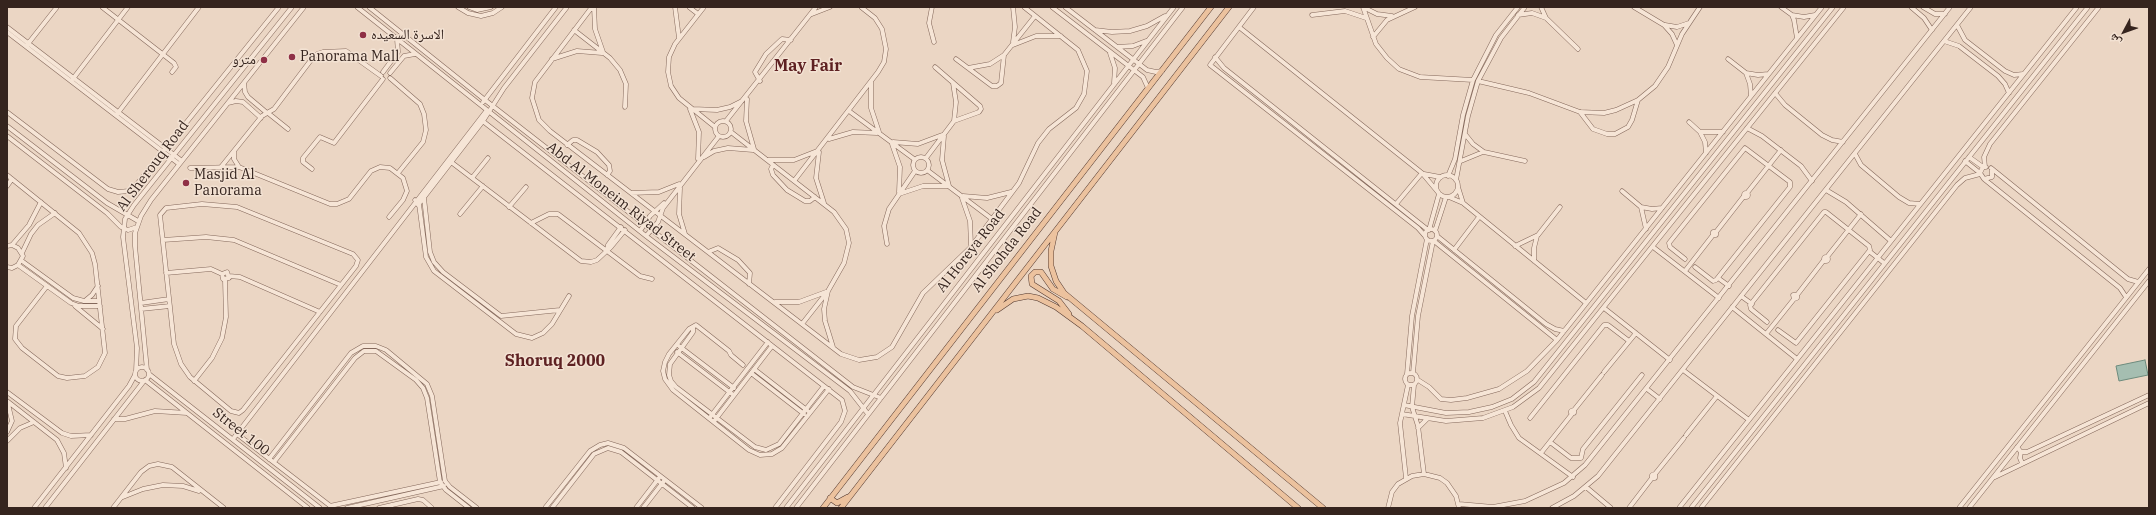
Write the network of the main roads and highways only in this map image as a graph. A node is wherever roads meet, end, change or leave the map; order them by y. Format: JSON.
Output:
{"nodes":[{"id":1,"x":1211,"y":7,"type":"edge"},
{"id":2,"x":1229,"y":7,"type":"edge"},
{"id":3,"x":1056,"y":229,"type":"junction"},
{"id":4,"x":1070,"y":298,"type":"junction"},
{"id":5,"x":992,"y":312,"type":"junction"},
{"id":6,"x":1070,"y":316,"type":"junction"},
{"id":7,"x":850,"y":496,"type":"junction"},
{"id":8,"x":830,"y":498,"type":"junction"},
{"id":9,"x":823,"y":508,"type":"edge"},
{"id":10,"x":841,"y":508,"type":"edge"},
{"id":11,"x":1298,"y":508,"type":"edge"},
{"id":12,"x":1322,"y":508,"type":"edge"}],
"edges":[{"from":1,"to":8,"type":"main road","name":"Al Shohda Road"},
{"from":2,"to":3,"type":"main road","name":"Al Shohda Road"},
{"from":3,"to":4,"type":"main road"},
{"from":3,"to":5,"type":"main road","name":"Al Shohda Road"},
{"from":4,"to":6,"type":"main road"},
{"from":4,"to":12,"type":"main road"},
{"from":5,"to":6,"type":"main road"},
{"from":5,"to":7,"type":"main road","name":"Al Shohda Road"},
{"from":6,"to":11,"type":"main road"},
{"from":7,"to":8,"type":"main road"},
{"from":7,"to":10,"type":"main road","name":"Al Shohda Road"},
{"from":8,"to":9,"type":"main road","name":"Al Shohda Road"}]}
